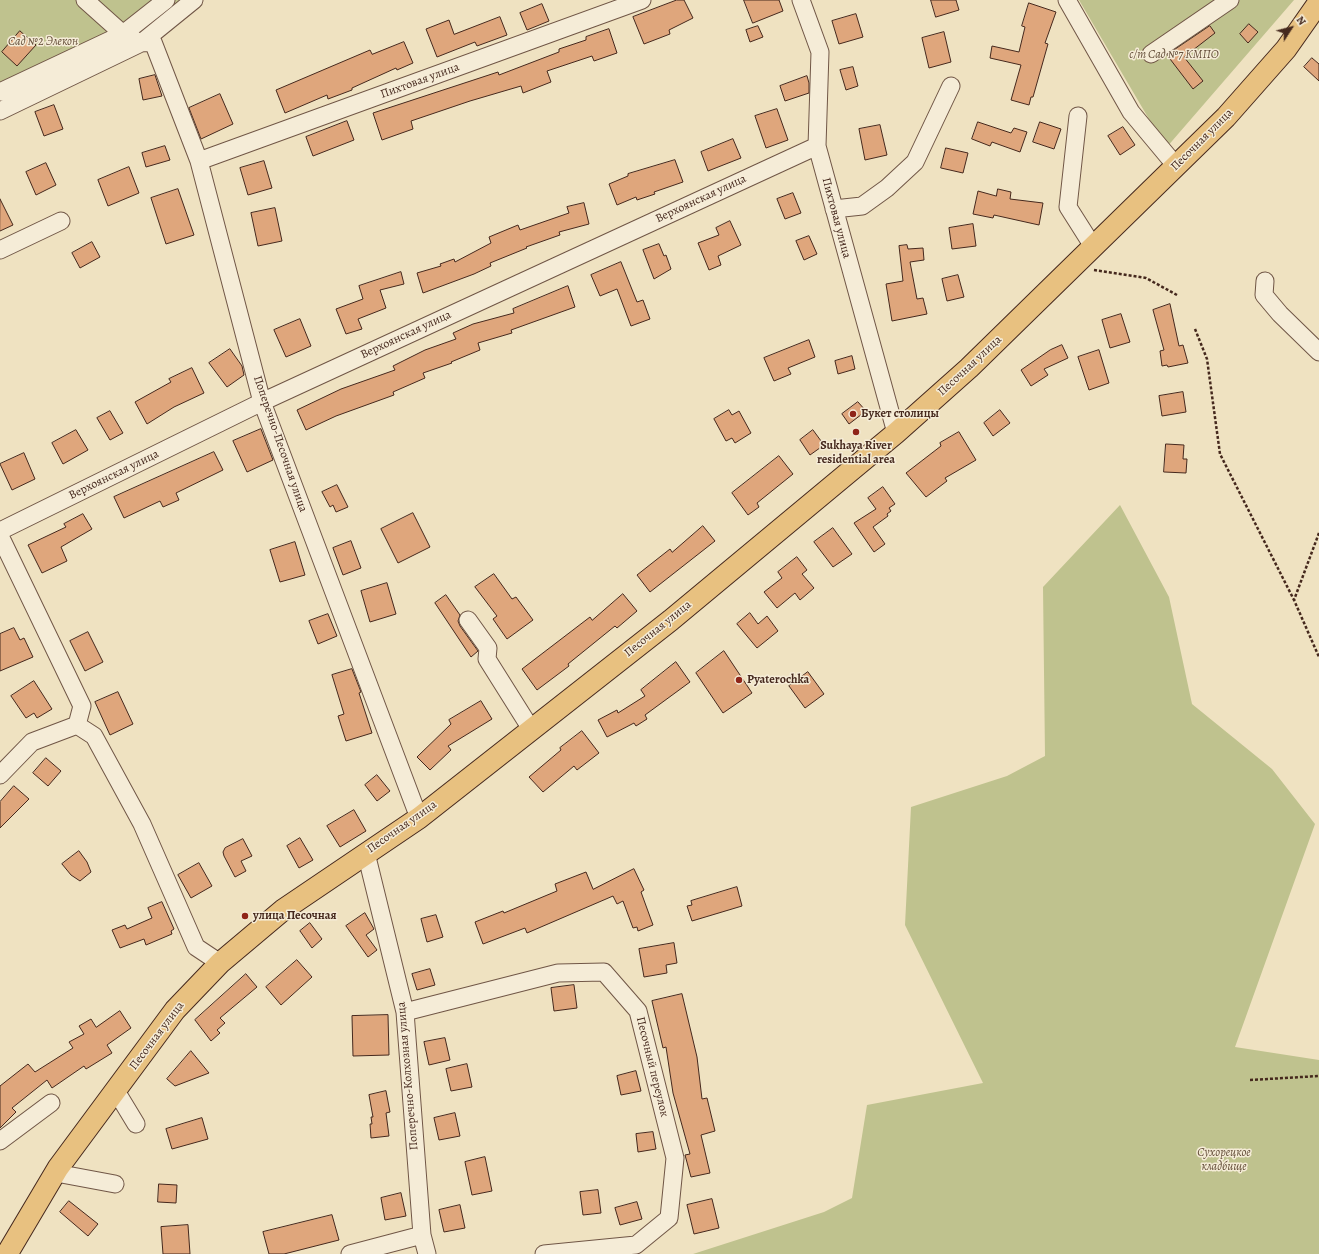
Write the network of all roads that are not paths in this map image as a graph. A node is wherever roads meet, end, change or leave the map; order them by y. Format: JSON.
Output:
{"nodes":[{"id":1,"x":85,"y":0,"type":"edge"},
{"id":2,"x":166,"y":0,"type":"edge"},
{"id":3,"x":194,"y":0,"type":"edge"},
{"id":4,"x":642,"y":0,"type":"edge"},
{"id":5,"x":801,"y":0,"type":"edge"},
{"id":6,"x":1066,"y":0,"type":"edge"},
{"id":7,"x":1230,"y":0,"type":"edge"},
{"id":8,"x":1319,"y":2,"type":"edge"},
{"id":9,"x":122,"y":34,"type":"junction"},
{"id":10,"x":147,"y":42,"type":"junction"},
{"id":11,"x":1151,"y":54,"type":"dead end"},
{"id":12,"x":951,"y":86,"type":"dead end"},
{"id":13,"x":1,"y":91,"type":"edge"},
{"id":14,"x":0,"y":111,"type":"edge"},
{"id":15,"x":1078,"y":116,"type":"dead end"},
{"id":16,"x":817,"y":146,"type":"junction"},
{"id":17,"x":199,"y":161,"type":"junction"},
{"id":18,"x":1176,"y":166,"type":"junction"},
{"id":19,"x":834,"y":209,"type":"junction"},
{"id":20,"x":61,"y":221,"type":"dead end"},
{"id":21,"x":1094,"y":248,"type":"junction"},
{"id":22,"x":0,"y":250,"type":"edge"},
{"id":23,"x":1265,"y":281,"type":"dead end"},
{"id":24,"x":1319,"y":352,"type":"edge"},
{"id":25,"x":262,"y":402,"type":"junction"},
{"id":26,"x":896,"y":433,"type":"junction"},
{"id":27,"x":0,"y":531,"type":"edge"},
{"id":28,"x":0,"y":536,"type":"edge"},
{"id":29,"x":468,"y":620,"type":"dead end"},
{"id":30,"x":78,"y":724,"type":"junction"},
{"id":31,"x":531,"y":729,"type":"junction"},
{"id":32,"x":0,"y":775,"type":"edge"},
{"id":33,"x":419,"y":818,"type":"junction"},
{"id":34,"x":366,"y":853,"type":"junction"},
{"id":35,"x":220,"y":963,"type":"junction"},
{"id":36,"x":405,"y":1012,"type":"junction"},
{"id":37,"x":116,"y":1091,"type":"junction"},
{"id":38,"x":51,"y":1103,"type":"dead end"},
{"id":39,"x":136,"y":1124,"type":"dead end"},
{"id":40,"x":0,"y":1141,"type":"edge"},
{"id":41,"x":56,"y":1173,"type":"junction"},
{"id":42,"x":115,"y":1184,"type":"dead end"},
{"id":43,"x":422,"y":1235,"type":"junction"},
{"id":44,"x":638,"y":1249,"type":"edge"},
{"id":45,"x":7,"y":1254,"type":"edge"},
{"id":46,"x":350,"y":1254,"type":"edge"},
{"id":47,"x":427,"y":1254,"type":"edge"},
{"id":48,"x":544,"y":1254,"type":"edge"}],
"edges":[{"from":1,"to":9,"type":"street"},
{"from":2,"to":9,"type":"street"},
{"from":3,"to":10,"type":"street"},
{"from":4,"to":17,"type":"street","name":"Пихтовая улица"},
{"from":5,"to":16,"type":"street","name":"Пихтовая улица"},
{"from":6,"to":18,"type":"street"},
{"from":7,"to":11,"type":"street"},
{"from":8,"to":18,"type":"main road","name":"Песочная улица"},
{"from":9,"to":10,"type":"street"},
{"from":9,"to":13,"type":"street"},
{"from":10,"to":14,"type":"street"},
{"from":10,"to":17,"type":"street","name":"Поперечно-Песочная улица"},
{"from":12,"to":19,"type":"street"},
{"from":15,"to":21,"type":"street"},
{"from":16,"to":19,"type":"street","name":"Пихтовая улица"},
{"from":16,"to":25,"type":"street","name":"Верхоянская улица"},
{"from":17,"to":25,"type":"street","name":"Поперечно-Песочная улица"},
{"from":18,"to":21,"type":"main road","name":"Песочная улица"},
{"from":19,"to":26,"type":"street","name":"Пихтовая улица"},
{"from":20,"to":22,"type":"street"},
{"from":21,"to":26,"type":"main road","name":"Песочная улица"},
{"from":23,"to":24,"type":"street"},
{"from":25,"to":27,"type":"street","name":"Верхоянская улица"},
{"from":25,"to":33,"type":"street","name":"Поперечно-Песочная улица"},
{"from":26,"to":31,"type":"main road","name":"Песочная улица"},
{"from":28,"to":30,"type":"street"},
{"from":29,"to":31,"type":"street"},
{"from":30,"to":32,"type":"street"},
{"from":30,"to":35,"type":"street"},
{"from":31,"to":33,"type":"main road","name":"Песочная улица"},
{"from":33,"to":34,"type":"main road","name":"Песочная улица"},
{"from":34,"to":35,"type":"main road","name":"Песочная улица"},
{"from":34,"to":36,"type":"street","name":"Поперечно-Колхозная улица"},
{"from":35,"to":37,"type":"main road","name":"Песочная улица"},
{"from":36,"to":43,"type":"street","name":"Поперечно-Колхозная улица"},
{"from":36,"to":44,"type":"street","name":"Песочный переулок"},
{"from":37,"to":39,"type":"street"},
{"from":37,"to":41,"type":"main road","name":"Песочная улица"},
{"from":38,"to":40,"type":"street"},
{"from":41,"to":42,"type":"street"},
{"from":41,"to":45,"type":"main road","name":"Песочная улица"},
{"from":43,"to":46,"type":"street"},
{"from":43,"to":47,"type":"street","name":"Поперечно-Колхозная улица"},
{"from":44,"to":48,"type":"street","name":"Песочный переулок"}]}
